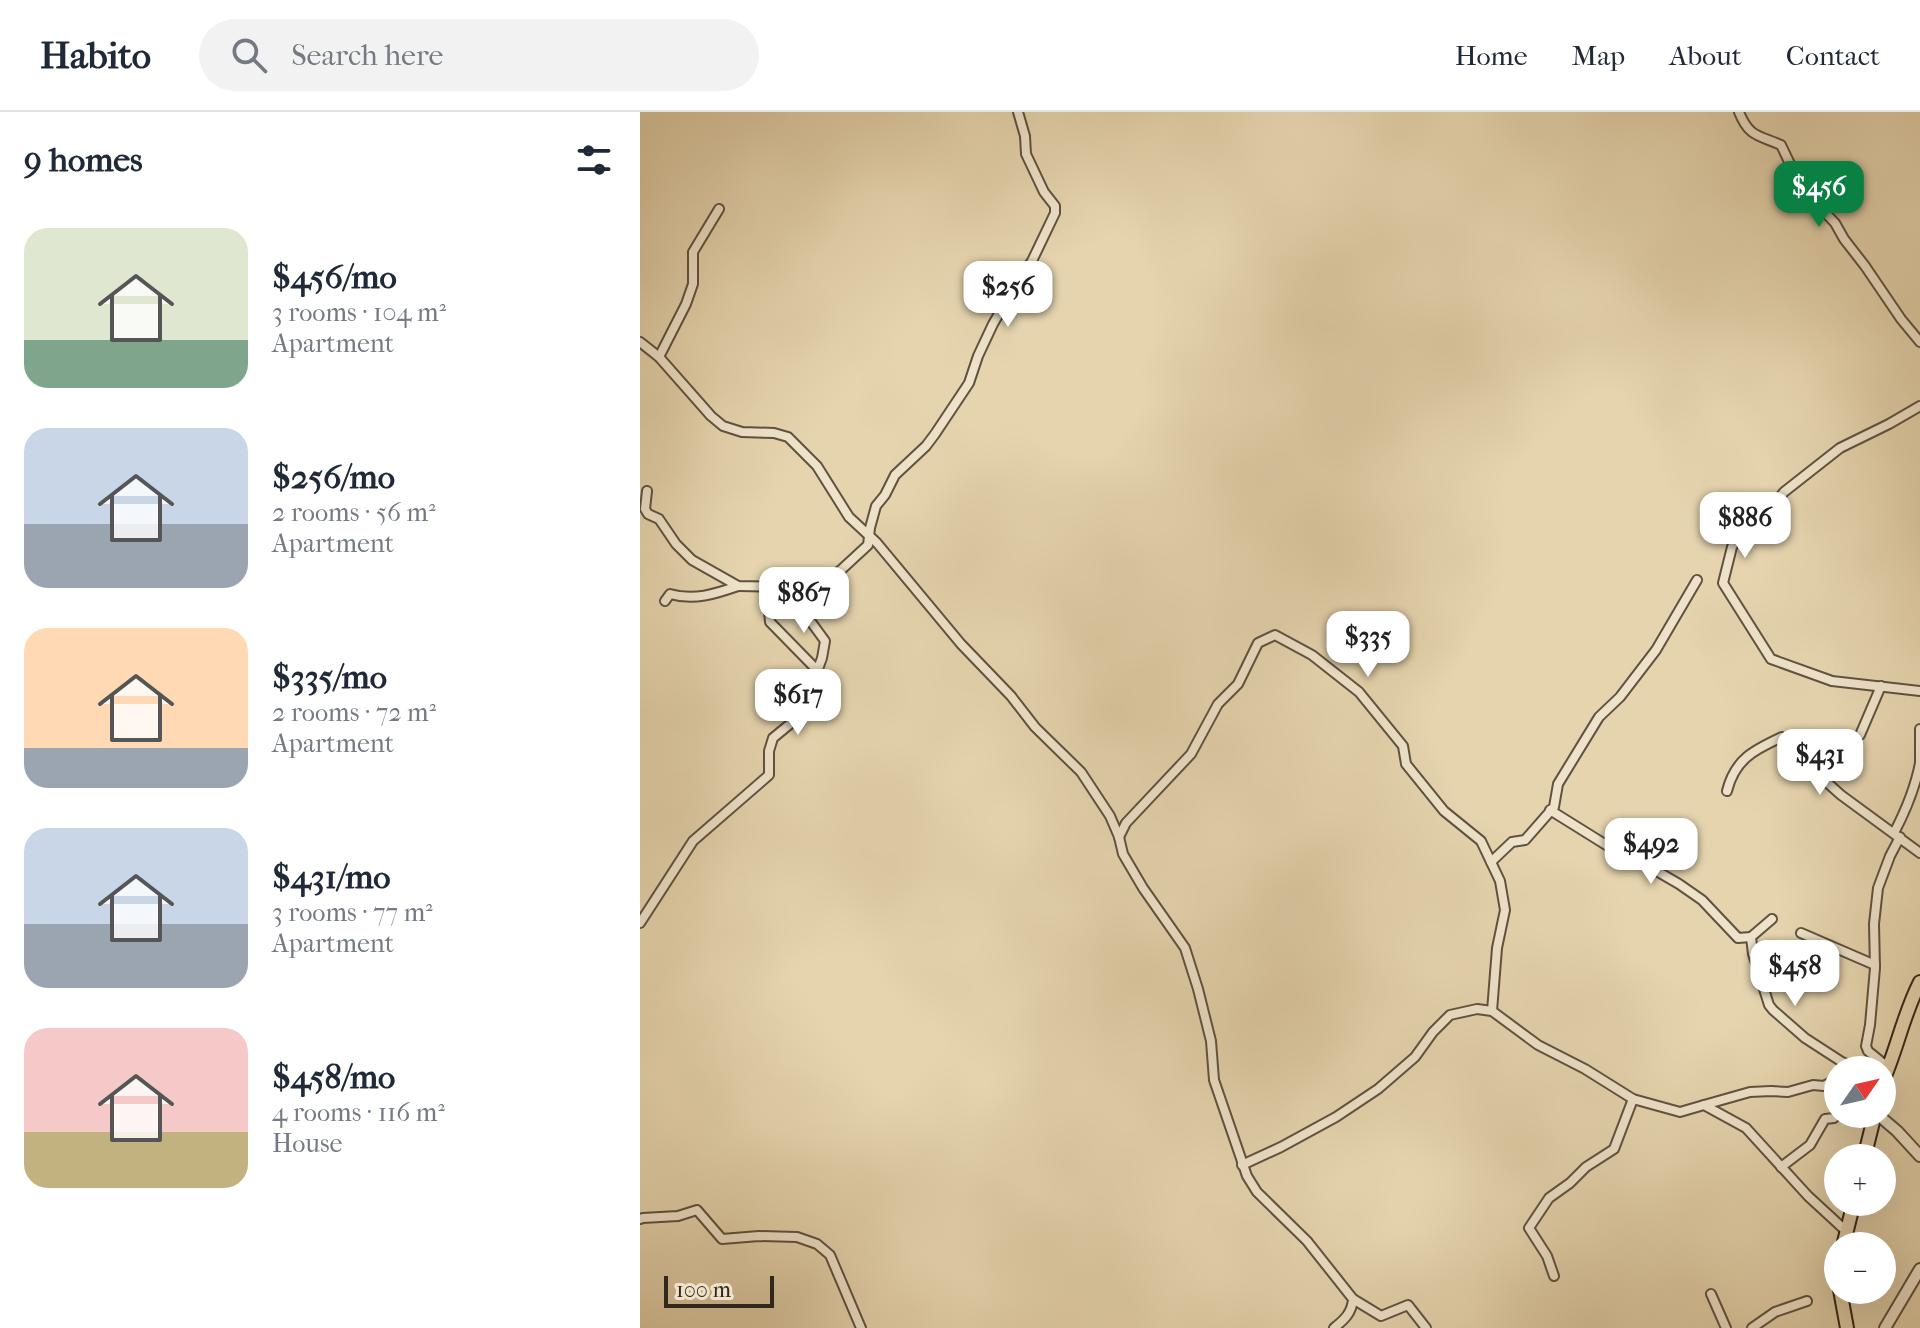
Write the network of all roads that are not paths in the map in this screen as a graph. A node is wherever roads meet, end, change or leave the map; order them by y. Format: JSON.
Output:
{"nodes":[{"id":1,"x":1018,"y":112,"type":"edge"},
{"id":2,"x":1739,"y":112,"type":"edge"},
{"id":3,"x":719,"y":209,"type":"dead end"},
{"id":4,"x":640,"y":342,"type":"edge"},
{"id":5,"x":1920,"y":342,"type":"edge"},
{"id":6,"x":659,"y":357,"type":"junction"},
{"id":7,"x":1920,"y":406,"type":"edge"},
{"id":8,"x":647,"y":491,"type":"dead end"},
{"id":9,"x":869,"y":535,"type":"junction"},
{"id":10,"x":1697,"y":580,"type":"dead end"},
{"id":11,"x":738,"y":586,"type":"junction"},
{"id":12,"x":809,"y":592,"type":"junction"},
{"id":13,"x":665,"y":601,"type":"dead end"},
{"id":14,"x":769,"y":611,"type":"dead end"},
{"id":15,"x":817,"y":670,"type":"junction"},
{"id":16,"x":1881,"y":686,"type":"junction"},
{"id":17,"x":1920,"y":691,"type":"edge"},
{"id":18,"x":1920,"y":729,"type":"edge"},
{"id":19,"x":1860,"y":735,"type":"dead end"},
{"id":20,"x":1920,"y":762,"type":"edge"},
{"id":21,"x":1727,"y":791,"type":"dead end"},
{"id":22,"x":1550,"y":810,"type":"junction"},
{"id":23,"x":1897,"y":835,"type":"junction"},
{"id":24,"x":1119,"y":837,"type":"junction"},
{"id":25,"x":1920,"y":853,"type":"edge"},
{"id":26,"x":1491,"y":862,"type":"junction"},
{"id":27,"x":1772,"y":919,"type":"dead end"},
{"id":28,"x":640,"y":923,"type":"edge"},
{"id":29,"x":1801,"y":933,"type":"dead end"},
{"id":30,"x":1751,"y":937,"type":"junction"},
{"id":31,"x":1875,"y":965,"type":"junction"},
{"id":32,"x":1920,"y":982,"type":"edge"},
{"id":33,"x":1492,"y":1011,"type":"junction"},
{"id":34,"x":1833,"y":1056,"type":"edge"},
{"id":35,"x":1874,"y":1056,"type":"edge"},
{"id":36,"x":1893,"y":1056,"type":"edge"},
{"id":37,"x":1824,"y":1086,"type":"edge"},
{"id":38,"x":1633,"y":1099,"type":"junction"},
{"id":39,"x":1704,"y":1105,"type":"junction"},
{"id":40,"x":1824,"y":1121,"type":"edge"},
{"id":41,"x":1893,"y":1128,"type":"edge"},
{"id":42,"x":1920,"y":1156,"type":"edge"},
{"id":43,"x":1242,"y":1165,"type":"junction"},
{"id":44,"x":1781,"y":1167,"type":"junction"},
{"id":45,"x":1850,"y":1216,"type":"edge"},
{"id":46,"x":640,"y":1219,"type":"edge"},
{"id":47,"x":1846,"y":1231,"type":"joint"},
{"id":48,"x":1920,"y":1269,"type":"edge"},
{"id":49,"x":1554,"y":1276,"type":"dead end"},
{"id":50,"x":1711,"y":1294,"type":"dead end"},
{"id":51,"x":1353,"y":1299,"type":"junction"},
{"id":52,"x":1807,"y":1301,"type":"dead end"},
{"id":53,"x":1839,"y":1304,"type":"edge"},
{"id":54,"x":1842,"y":1304,"type":"edge"},
{"id":55,"x":861,"y":1328,"type":"edge"},
{"id":56,"x":1334,"y":1328,"type":"edge"},
{"id":57,"x":1426,"y":1328,"type":"edge"},
{"id":58,"x":1726,"y":1328,"type":"edge"},
{"id":59,"x":1752,"y":1328,"type":"edge"},
{"id":60,"x":1840,"y":1328,"type":"edge"},
{"id":61,"x":1847,"y":1328,"type":"edge"},
{"id":62,"x":1887,"y":1328,"type":"edge"}],
"edges":[{"from":1,"to":9,"type":"street"},
{"from":2,"to":5,"type":"street"},
{"from":3,"to":6,"type":"street"},
{"from":4,"to":6,"type":"street"},
{"from":6,"to":9,"type":"street"},
{"from":7,"to":16,"type":"street"},
{"from":8,"to":11,"type":"street"},
{"from":9,"to":12,"type":"street"},
{"from":9,"to":24,"type":"street"},
{"from":10,"to":22,"type":"street"},
{"from":11,"to":12,"type":"street"},
{"from":11,"to":13,"type":"street"},
{"from":12,"to":15,"type":"street"},
{"from":14,"to":15,"type":"street"},
{"from":15,"to":28,"type":"street"},
{"from":16,"to":17,"type":"street"},
{"from":16,"to":19,"type":"street"},
{"from":18,"to":20,"type":"street"},
{"from":20,"to":23,"type":"street"},
{"from":21,"to":23,"type":"street"},
{"from":22,"to":26,"type":"street"},
{"from":22,"to":30,"type":"street"},
{"from":23,"to":25,"type":"street"},
{"from":23,"to":31,"type":"street"},
{"from":24,"to":26,"type":"street"},
{"from":24,"to":43,"type":"street"},
{"from":26,"to":33,"type":"street"},
{"from":27,"to":30,"type":"street"},
{"from":29,"to":31,"type":"street"},
{"from":30,"to":34,"type":"street"},
{"from":31,"to":35,"type":"street"},
{"from":32,"to":36,"type":"highway"},
{"from":33,"to":38,"type":"street"},
{"from":33,"to":43,"type":"street"},
{"from":37,"to":39,"type":"street"},
{"from":38,"to":39,"type":"street"},
{"from":38,"to":49,"type":"street"},
{"from":39,"to":44,"type":"street"},
{"from":40,"to":44,"type":"street"},
{"from":41,"to":42,"type":"street"},
{"from":43,"to":51,"type":"street"},
{"from":44,"to":47,"type":"street"},
{"from":45,"to":47,"type":"highway"},
{"from":46,"to":55,"type":"street"},
{"from":48,"to":62,"type":"street"},
{"from":50,"to":58,"type":"street"},
{"from":51,"to":56,"type":"street"},
{"from":51,"to":57,"type":"street"},
{"from":52,"to":59,"type":"street"},
{"from":53,"to":60,"type":"highway"},
{"from":54,"to":61,"type":"highway"}]}
